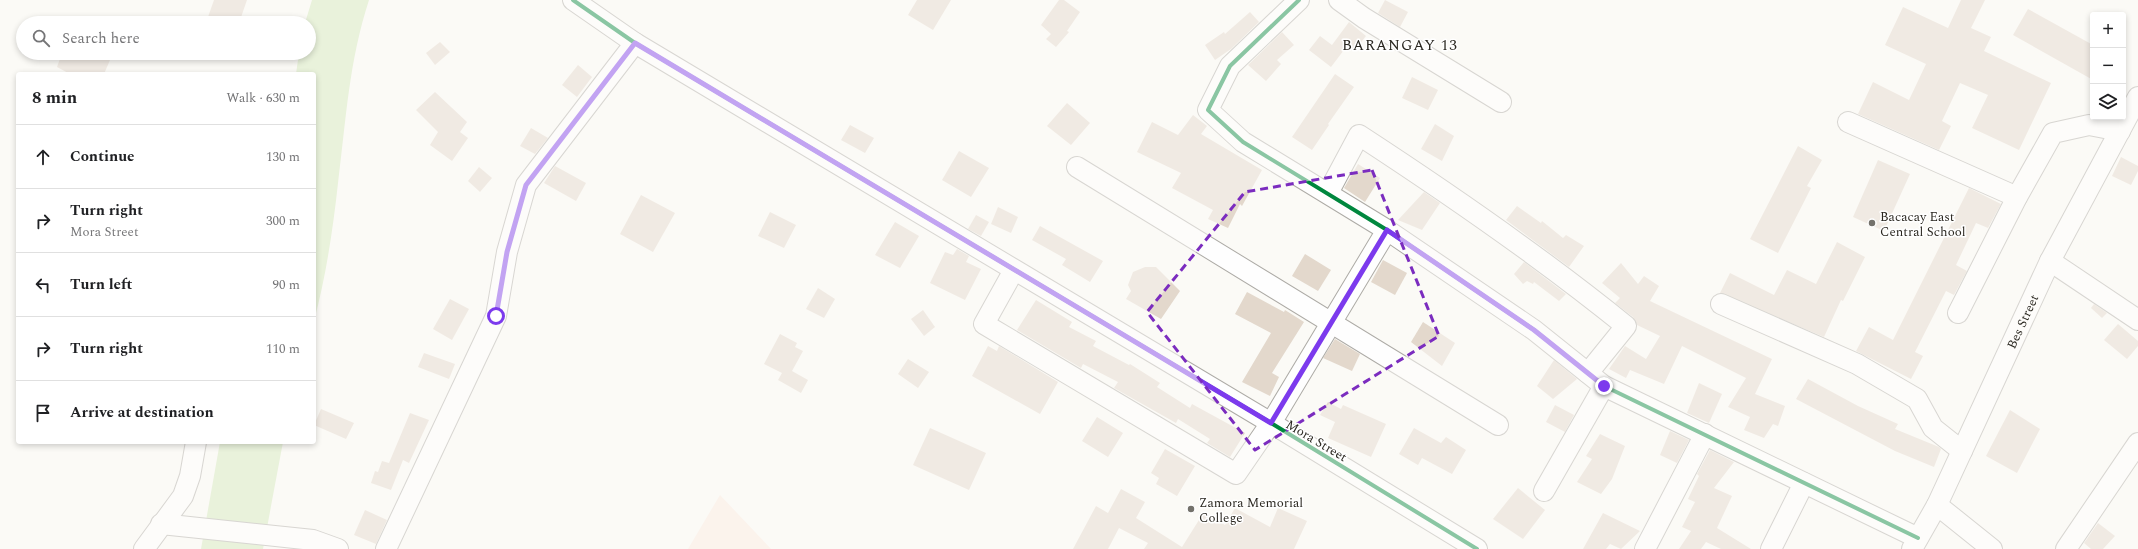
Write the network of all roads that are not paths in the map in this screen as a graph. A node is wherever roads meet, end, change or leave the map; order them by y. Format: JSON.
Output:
{"nodes":[{"id":1,"x":572,"y":0,"type":"edge"},
{"id":2,"x":1299,"y":0,"type":"edge"},
{"id":3,"x":1339,"y":0,"type":"edge"},
{"id":4,"x":635,"y":43,"type":"junction"},
{"id":5,"x":2138,"y":97,"type":"edge"},
{"id":6,"x":1501,"y":102,"type":"dead end"},
{"id":7,"x":1848,"y":122,"type":"dead end"},
{"id":8,"x":2120,"y":131,"type":"junction"},
{"id":9,"x":1077,"y":167,"type":"dead end"},
{"id":10,"x":1328,"y":193,"type":"junction"},
{"id":11,"x":2017,"y":197,"type":"junction"},
{"id":12,"x":1387,"y":230,"type":"junction"},
{"id":13,"x":2050,"y":261,"type":"junction"},
{"id":14,"x":1014,"y":270,"type":"junction"},
{"id":15,"x":1721,"y":304,"type":"dead end"},
{"id":16,"x":1958,"y":313,"type":"dead end"},
{"id":17,"x":2138,"y":320,"type":"edge"},
{"id":18,"x":1332,"y":323,"type":"junction"},
{"id":19,"x":1588,"y":373,"type":"junction"},
{"id":20,"x":1604,"y":386,"type":"junction"},
{"id":21,"x":1271,"y":423,"type":"junction"},
{"id":22,"x":1498,"y":424,"type":"dead end"},
{"id":23,"x":1705,"y":434,"type":"junction"},
{"id":24,"x":2138,"y":442,"type":"edge"},
{"id":25,"x":196,"y":444,"type":"edge"},
{"id":26,"x":1962,"y":451,"type":"junction"},
{"id":27,"x":1804,"y":483,"type":"junction"},
{"id":28,"x":1544,"y":491,"type":"dead end"},
{"id":29,"x":1937,"y":505,"type":"junction"},
{"id":30,"x":161,"y":524,"type":"junction"},
{"id":31,"x":1915,"y":544,"type":"edge"},
{"id":32,"x":144,"y":549,"type":"edge"},
{"id":33,"x":338,"y":549,"type":"edge"},
{"id":34,"x":386,"y":549,"type":"edge"},
{"id":35,"x":1477,"y":549,"type":"edge"},
{"id":36,"x":1645,"y":549,"type":"edge"},
{"id":37,"x":1772,"y":549,"type":"edge"},
{"id":38,"x":1992,"y":549,"type":"edge"},
{"id":39,"x":2066,"y":549,"type":"edge"}],
"edges":[{"from":1,"to":4,"type":"street","name":"Mora Street"},
{"from":2,"to":10,"type":"street"},
{"from":3,"to":6,"type":"street"},
{"from":4,"to":14,"type":"street","name":"Mora Street"},
{"from":4,"to":34,"type":"street"},
{"from":5,"to":8,"type":"street","name":"Bes Street"},
{"from":7,"to":11,"type":"street"},
{"from":8,"to":11,"type":"street"},
{"from":8,"to":13,"type":"street","name":"Bes Street"},
{"from":9,"to":18,"type":"street"},
{"from":10,"to":12,"type":"street"},
{"from":10,"to":19,"type":"street"},
{"from":11,"to":16,"type":"street"},
{"from":12,"to":18,"type":"street"},
{"from":12,"to":19,"type":"street"},
{"from":13,"to":17,"type":"street"},
{"from":13,"to":26,"type":"street","name":"Bes Street"},
{"from":14,"to":21,"type":"street","name":"Mora Street"},
{"from":14,"to":21,"type":"street"},
{"from":15,"to":26,"type":"street"},
{"from":18,"to":21,"type":"street"},
{"from":18,"to":22,"type":"street"},
{"from":19,"to":20,"type":"street"},
{"from":20,"to":23,"type":"street"},
{"from":20,"to":28,"type":"street"},
{"from":21,"to":35,"type":"street","name":"Mora Street"},
{"from":23,"to":27,"type":"street"},
{"from":23,"to":36,"type":"street"},
{"from":24,"to":39,"type":"street"},
{"from":25,"to":30,"type":"street"},
{"from":26,"to":29,"type":"street","name":"Bes Street"},
{"from":27,"to":31,"type":"street"},
{"from":27,"to":37,"type":"street"},
{"from":29,"to":31,"type":"street","name":"Bes Street"},
{"from":29,"to":38,"type":"street"},
{"from":30,"to":32,"type":"street"},
{"from":30,"to":33,"type":"street"}]}
